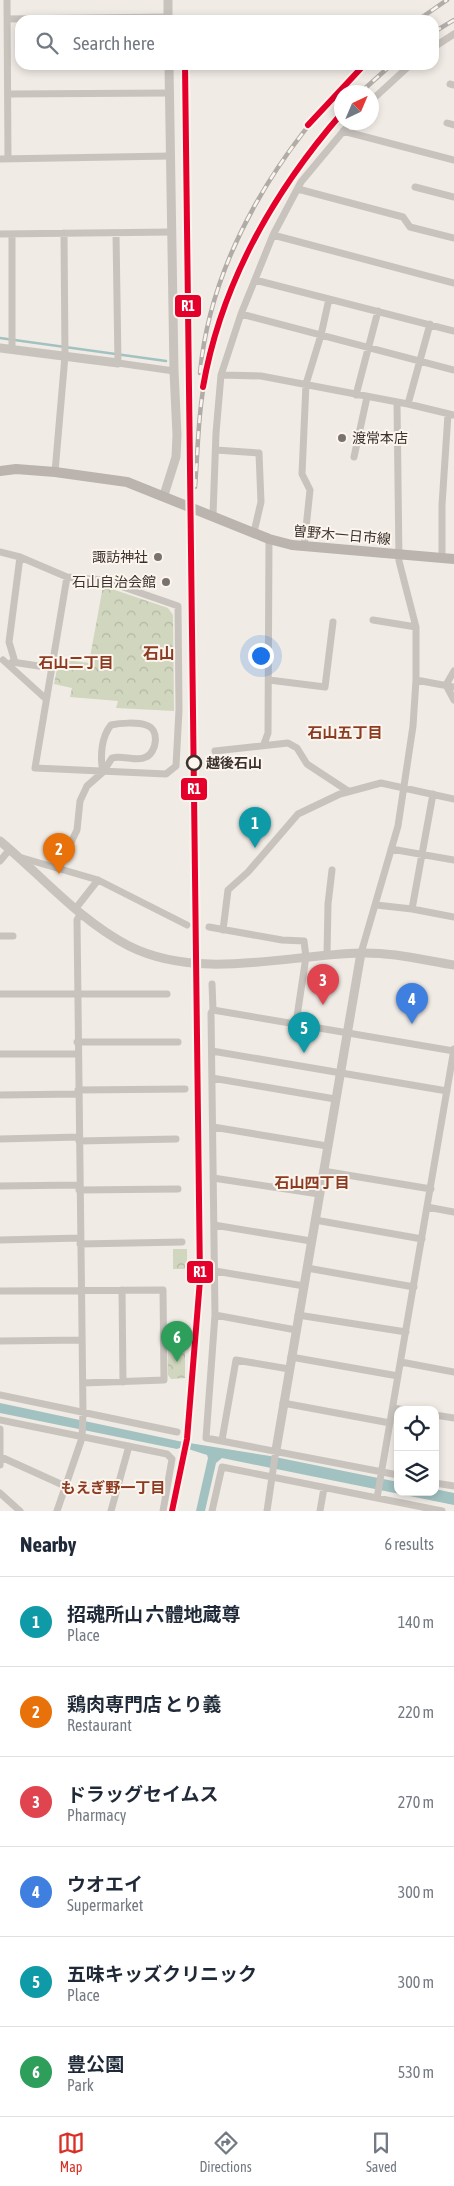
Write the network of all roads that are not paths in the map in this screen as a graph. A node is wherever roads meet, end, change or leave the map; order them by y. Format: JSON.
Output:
{"nodes":[{"id":1,"x":7,"y":0,"type":"edge"},
{"id":2,"x":168,"y":0,"type":"edge"},
{"id":3,"x":168,"y":15,"type":"edge"},
{"id":4,"x":7,"y":19,"type":"junction"},
{"id":5,"x":15,"y":19,"type":"edge"},
{"id":6,"x":454,"y":34,"type":"edge"},
{"id":7,"x":439,"y":44,"type":"edge"},
{"id":8,"x":169,"y":70,"type":"edge"},
{"id":9,"x":405,"y":70,"type":"edge"},
{"id":10,"x":170,"y":93,"type":"junction"},
{"id":11,"x":8,"y":94,"type":"junction"},
{"id":12,"x":379,"y":94,"type":"edge"},
{"id":13,"x":343,"y":131,"type":"joint"},
{"id":14,"x":170,"y":156,"type":"junction"},
{"id":15,"x":0,"y":159,"type":"edge"},
{"id":16,"x":8,"y":159,"type":"junction"},
{"id":17,"x":454,"y":160,"type":"edge"},
{"id":18,"x":415,"y":187,"type":"dead end"},
{"id":19,"x":298,"y":189,"type":"junction"},
{"id":20,"x":454,"y":197,"type":"edge"},
{"id":21,"x":172,"y":232,"type":"junction"},
{"id":22,"x":64,"y":233,"type":"junction"},
{"id":23,"x":116,"y":233,"type":"junction"},
{"id":24,"x":0,"y":234,"type":"edge"},
{"id":25,"x":12,"y":234,"type":"junction"},
{"id":26,"x":273,"y":235,"type":"junction"},
{"id":27,"x":454,"y":238,"type":"edge"},
{"id":28,"x":255,"y":280,"type":"junction"},
{"id":29,"x":454,"y":283,"type":"edge"},
{"id":30,"x":329,"y":298,"type":"junction"},
{"id":31,"x":378,"y":311,"type":"junction"},
{"id":32,"x":241,"y":314,"type":"junction"},
{"id":33,"x":430,"y":324,"type":"junction"},
{"id":34,"x":454,"y":331,"type":"edge"},
{"id":35,"x":321,"y":335,"type":"junction"},
{"id":36,"x":369,"y":347,"type":"junction"},
{"id":37,"x":0,"y":348,"type":"edge"},
{"id":38,"x":12,"y":350,"type":"junction"},
{"id":39,"x":65,"y":356,"type":"junction"},
{"id":40,"x":420,"y":361,"type":"junction"},
{"id":41,"x":118,"y":363,"type":"junction"},
{"id":42,"x":454,"y":370,"type":"edge"},
{"id":43,"x":174,"y":371,"type":"junction"},
{"id":44,"x":221,"y":375,"type":"junction"},
{"id":45,"x":306,"y":384,"type":"junction"},
{"id":46,"x":356,"y":395,"type":"junction"},
{"id":47,"x":367,"y":397,"type":"junction"},
{"id":48,"x":396,"y":402,"type":"junction"},
{"id":49,"x":408,"y":404,"type":"junction"},
{"id":50,"x":451,"y":415,"type":"edge"},
{"id":51,"x":216,"y":450,"type":"junction"},
{"id":52,"x":354,"y":457,"type":"dead end"},
{"id":53,"x":0,"y":471,"type":"edge"},
{"id":54,"x":55,"y":472,"type":"junction"},
{"id":55,"x":164,"y":496,"type":"junction"},
{"id":56,"x":213,"y":515,"type":"junction"},
{"id":57,"x":254,"y":532,"type":"junction"},
{"id":58,"x":269,"y":539,"type":"junction"},
{"id":59,"x":304,"y":547,"type":"junction"},
{"id":60,"x":0,"y":552,"type":"edge"},
{"id":61,"x":399,"y":554,"type":"junction"},
{"id":62,"x":20,"y":557,"type":"junction"},
{"id":63,"x":442,"y":558,"type":"junction"},
{"id":64,"x":454,"y":560,"type":"edge"},
{"id":65,"x":67,"y":577,"type":"junction"},
{"id":66,"x":373,"y":620,"type":"dead end"},
{"id":67,"x":333,"y":622,"type":"dead end"},
{"id":68,"x":416,"y":626,"type":"junction"},
{"id":69,"x":2,"y":659,"type":"edge"},
{"id":70,"x":15,"y":662,"type":"junction"},
{"id":71,"x":52,"y":668,"type":"junction"},
{"id":72,"x":454,"y":671,"type":"edge"},
{"id":73,"x":268,"y":680,"type":"junction"},
{"id":74,"x":416,"y":680,"type":"junction"},
{"id":75,"x":446,"y":685,"type":"junction"},
{"id":76,"x":454,"y":687,"type":"edge"},
{"id":77,"x":46,"y":699,"type":"junction"},
{"id":78,"x":454,"y":700,"type":"edge"},
{"id":79,"x":103,"y":744,"type":"junction"},
{"id":80,"x":264,"y":744,"type":"junction"},
{"id":81,"x":214,"y":751,"type":"dead end"},
{"id":82,"x":116,"y":757,"type":"junction"},
{"id":83,"x":103,"y":772,"type":"junction"},
{"id":84,"x":402,"y":787,"type":"junction"},
{"id":85,"x":348,"y":791,"type":"junction"},
{"id":86,"x":433,"y":794,"type":"junction"},
{"id":87,"x":454,"y":799,"type":"edge"},
{"id":88,"x":0,"y":841,"type":"edge"},
{"id":89,"x":391,"y":849,"type":"junction"},
{"id":90,"x":13,"y":853,"type":"junction"},
{"id":91,"x":422,"y":854,"type":"junction"},
{"id":92,"x":454,"y":860,"type":"edge"},
{"id":93,"x":0,"y":861,"type":"edge"},
{"id":94,"x":59,"y":867,"type":"junction"},
{"id":95,"x":332,"y":870,"type":"dead end"},
{"id":96,"x":98,"y":880,"type":"junction"},
{"id":97,"x":376,"y":905,"type":"junction"},
{"id":98,"x":412,"y":909,"type":"junction"},
{"id":99,"x":79,"y":911,"type":"junction"},
{"id":100,"x":454,"y":917,"type":"edge"},
{"id":101,"x":187,"y":926,"type":"dead end"},
{"id":102,"x":209,"y":927,"type":"dead end"},
{"id":103,"x":223,"y":930,"type":"junction"},
{"id":104,"x":0,"y":936,"type":"edge"},
{"id":105,"x":13,"y":936,"type":"dead end"},
{"id":106,"x":361,"y":953,"type":"junction"},
{"id":107,"x":327,"y":956,"type":"junction"},
{"id":108,"x":306,"y":957,"type":"junction"},
{"id":109,"x":454,"y":965,"type":"edge"},
{"id":110,"x":212,"y":984,"type":"dead end"},
{"id":111,"x":0,"y":994,"type":"edge"},
{"id":112,"x":78,"y":994,"type":"junction"},
{"id":113,"x":168,"y":994,"type":"dead end"},
{"id":114,"x":213,"y":1010,"type":"junction"},
{"id":115,"x":296,"y":1024,"type":"junction"},
{"id":116,"x":347,"y":1032,"type":"junction"},
{"id":117,"x":77,"y":1042,"type":"junction"},
{"id":118,"x":178,"y":1042,"type":"dead end"},
{"id":119,"x":454,"y":1050,"type":"edge"},
{"id":120,"x":212,"y":1051,"type":"junction"},
{"id":121,"x":0,"y":1054,"type":"edge"},
{"id":122,"x":78,"y":1054,"type":"junction"},
{"id":123,"x":340,"y":1072,"type":"junction"},
{"id":124,"x":212,"y":1078,"type":"junction"},
{"id":125,"x":185,"y":1089,"type":"dead end"},
{"id":126,"x":447,"y":1091,"type":"junction"},
{"id":127,"x":78,"y":1092,"type":"junction"},
{"id":128,"x":0,"y":1095,"type":"edge"},
{"id":129,"x":335,"y":1099,"type":"junction"},
{"id":130,"x":213,"y":1127,"type":"junction"},
{"id":131,"x":0,"y":1139,"type":"edge"},
{"id":132,"x":79,"y":1139,"type":"junction"},
{"id":133,"x":176,"y":1139,"type":"dead end"},
{"id":134,"x":327,"y":1146,"type":"junction"},
{"id":135,"x":323,"y":1171,"type":"junction"},
{"id":136,"x":214,"y":1178,"type":"junction"},
{"id":137,"x":0,"y":1186,"type":"edge"},
{"id":138,"x":79,"y":1187,"type":"junction"},
{"id":139,"x":178,"y":1189,"type":"dead end"},
{"id":140,"x":431,"y":1189,"type":"junction"},
{"id":141,"x":319,"y":1194,"type":"junction"},
{"id":142,"x":428,"y":1207,"type":"junction"},
{"id":143,"x":454,"y":1212,"type":"edge"},
{"id":144,"x":315,"y":1220,"type":"junction"},
{"id":145,"x":214,"y":1225,"type":"junction"},
{"id":146,"x":422,"y":1239,"type":"junction"},
{"id":147,"x":0,"y":1240,"type":"edge"},
{"id":148,"x":80,"y":1241,"type":"junction"},
{"id":149,"x":311,"y":1241,"type":"junction"},
{"id":150,"x":182,"y":1242,"type":"dead end"},
{"id":151,"x":307,"y":1268,"type":"junction"},
{"id":152,"x":215,"y":1270,"type":"junction"},
{"id":153,"x":304,"y":1286,"type":"junction"},
{"id":154,"x":414,"y":1287,"type":"junction"},
{"id":155,"x":0,"y":1290,"type":"edge"},
{"id":156,"x":81,"y":1290,"type":"junction"},
{"id":157,"x":122,"y":1290,"type":"junction"},
{"id":158,"x":215,"y":1315,"type":"junction"},
{"id":159,"x":298,"y":1315,"type":"junction"},
{"id":160,"x":296,"y":1330,"type":"junction"},
{"id":161,"x":406,"y":1332,"type":"junction"},
{"id":162,"x":82,"y":1340,"type":"junction"},
{"id":163,"x":0,"y":1341,"type":"edge"},
{"id":164,"x":291,"y":1357,"type":"junction"},
{"id":165,"x":401,"y":1362,"type":"junction"},
{"id":166,"x":289,"y":1369,"type":"junction"},
{"id":167,"x":454,"y":1372,"type":"edge"},
{"id":168,"x":398,"y":1376,"type":"junction"},
{"id":169,"x":123,"y":1382,"type":"junction"},
{"id":170,"x":83,"y":1383,"type":"junction"},
{"id":171,"x":0,"y":1395,"type":"edge"},
{"id":172,"x":283,"y":1403,"type":"junction"},
{"id":173,"x":393,"y":1408,"type":"joint"},
{"id":174,"x":83,"y":1415,"type":"junction"},
{"id":175,"x":439,"y":1416,"type":"edge"},
{"id":176,"x":454,"y":1418,"type":"edge"},
{"id":177,"x":0,"y":1420,"type":"edge"},
{"id":178,"x":390,"y":1423,"type":"junction"},
{"id":179,"x":0,"y":1429,"type":"edge"},
{"id":180,"x":177,"y":1432,"type":"dead end"},
{"id":181,"x":82,"y":1435,"type":"junction"},
{"id":182,"x":222,"y":1440,"type":"junction"},
{"id":183,"x":129,"y":1446,"type":"junction"},
{"id":184,"x":275,"y":1453,"type":"junction"},
{"id":185,"x":2,"y":1456,"type":"junction"},
{"id":186,"x":0,"y":1465,"type":"edge"},
{"id":187,"x":273,"y":1474,"type":"junction"},
{"id":188,"x":381,"y":1475,"type":"junction"},
{"id":189,"x":394,"y":1475,"type":"edge"},
{"id":190,"x":439,"y":1483,"type":"edge"},
{"id":191,"x":65,"y":1486,"type":"junction"},
{"id":192,"x":454,"y":1486,"type":"edge"},
{"id":193,"x":324,"y":1488,"type":"junction"},
{"id":194,"x":0,"y":1493,"type":"edge"},
{"id":195,"x":378,"y":1495,"type":"junction"},
{"id":196,"x":20,"y":1511,"type":"edge"},
{"id":197,"x":57,"y":1511,"type":"edge"},
{"id":198,"x":111,"y":1511,"type":"edge"},
{"id":199,"x":163,"y":1511,"type":"edge"},
{"id":200,"x":212,"y":1511,"type":"edge"},
{"id":201,"x":267,"y":1511,"type":"edge"},
{"id":202,"x":320,"y":1511,"type":"edge"},
{"id":203,"x":442,"y":1511,"type":"edge"}],
"edges":[{"from":1,"to":4,"type":"street"},
{"from":2,"to":3,"type":"street"},
{"from":4,"to":5,"type":"street"},
{"from":4,"to":11,"type":"street"},
{"from":6,"to":7,"type":"street"},
{"from":8,"to":10,"type":"street"},
{"from":9,"to":12,"type":"street"},
{"from":10,"to":11,"type":"street"},
{"from":10,"to":14,"type":"street"},
{"from":11,"to":16,"type":"street"},
{"from":13,"to":17,"type":"street"},
{"from":13,"to":19,"type":"street"},
{"from":14,"to":16,"type":"street"},
{"from":14,"to":21,"type":"street"},
{"from":15,"to":16,"type":"street"},
{"from":18,"to":20,"type":"street"},
{"from":19,"to":26,"type":"street"},
{"from":19,"to":27,"type":"street"},
{"from":21,"to":23,"type":"street"},
{"from":21,"to":43,"type":"street"},
{"from":22,"to":23,"type":"street"},
{"from":22,"to":25,"type":"street"},
{"from":22,"to":39,"type":"street"},
{"from":23,"to":41,"type":"street"},
{"from":24,"to":25,"type":"street"},
{"from":25,"to":38,"type":"street"},
{"from":26,"to":28,"type":"street"},
{"from":26,"to":29,"type":"street"},
{"from":28,"to":30,"type":"street"},
{"from":28,"to":32,"type":"street"},
{"from":30,"to":31,"type":"street"},
{"from":30,"to":35,"type":"street"},
{"from":31,"to":33,"type":"street"},
{"from":31,"to":36,"type":"street"},
{"from":32,"to":35,"type":"street"},
{"from":32,"to":44,"type":"street"},
{"from":33,"to":34,"type":"street"},
{"from":33,"to":40,"type":"street"},
{"from":35,"to":36,"type":"street"},
{"from":35,"to":45,"type":"street"},
{"from":36,"to":40,"type":"street"},
{"from":36,"to":46,"type":"street"},
{"from":37,"to":38,"type":"street"},
{"from":38,"to":39,"type":"street"},
{"from":39,"to":41,"type":"street"},
{"from":39,"to":54,"type":"street"},
{"from":40,"to":42,"type":"street"},
{"from":40,"to":49,"type":"street"},
{"from":41,"to":43,"type":"street"},
{"from":43,"to":55,"type":"street"},
{"from":44,"to":45,"type":"street"},
{"from":44,"to":51,"type":"street"},
{"from":45,"to":46,"type":"street"},
{"from":45,"to":59,"type":"street"},
{"from":46,"to":47,"type":"street"},
{"from":47,"to":48,"type":"street"},
{"from":47,"to":52,"type":"street"},
{"from":48,"to":49,"type":"street"},
{"from":48,"to":61,"type":"street"},
{"from":49,"to":50,"type":"street"},
{"from":50,"to":63,"type":"street"},
{"from":51,"to":56,"type":"street"},
{"from":51,"to":57,"type":"street"},
{"from":53,"to":54,"type":"main road","name":"曽野木一日市線"},
{"from":54,"to":55,"type":"main road","name":"曽野木一日市線"},
{"from":55,"to":56,"type":"main road","name":"曽野木一日市線"},
{"from":56,"to":57,"type":"main road","name":"曽野木一日市線"},
{"from":57,"to":58,"type":"main road","name":"曽野木一日市線"},
{"from":58,"to":59,"type":"main road","name":"曽野木一日市線"},
{"from":58,"to":73,"type":"street"},
{"from":59,"to":61,"type":"main road","name":"曽野木一日市線"},
{"from":60,"to":62,"type":"street"},
{"from":61,"to":63,"type":"main road","name":"曽野木一日市線"},
{"from":61,"to":68,"type":"street"},
{"from":62,"to":65,"type":"street"},
{"from":62,"to":70,"type":"street"},
{"from":63,"to":64,"type":"main road","name":"曽野木一日市線"},
{"from":65,"to":71,"type":"street"},
{"from":65,"to":83,"type":"street"},
{"from":66,"to":68,"type":"street"},
{"from":67,"to":73,"type":"street"},
{"from":68,"to":74,"type":"street"},
{"from":69,"to":70,"type":"street"},
{"from":69,"to":77,"type":"street"},
{"from":70,"to":71,"type":"street"},
{"from":71,"to":77,"type":"street"},
{"from":72,"to":75,"type":"street"},
{"from":73,"to":80,"type":"street"},
{"from":74,"to":75,"type":"street"},
{"from":74,"to":84,"type":"street"},
{"from":75,"to":76,"type":"street"},
{"from":75,"to":78,"type":"street"},
{"from":77,"to":83,"type":"street"},
{"from":79,"to":82,"type":"street"},
{"from":79,"to":82,"type":"street"},
{"from":79,"to":83,"type":"street"},
{"from":80,"to":81,"type":"street"},
{"from":80,"to":85,"type":"street"},
{"from":82,"to":83,"type":"street"},
{"from":83,"to":94,"type":"street"},
{"from":84,"to":85,"type":"street"},
{"from":84,"to":86,"type":"street"},
{"from":84,"to":89,"type":"street"},
{"from":85,"to":103,"type":"street"},
{"from":86,"to":87,"type":"street"},
{"from":86,"to":91,"type":"street"},
{"from":88,"to":90,"type":"street"},
{"from":89,"to":91,"type":"street"},
{"from":89,"to":97,"type":"street"},
{"from":90,"to":93,"type":"street"},
{"from":90,"to":94,"type":"street"},
{"from":90,"to":99,"type":"street"},
{"from":91,"to":92,"type":"street"},
{"from":91,"to":98,"type":"street"},
{"from":94,"to":96,"type":"street"},
{"from":95,"to":107,"type":"street"},
{"from":96,"to":99,"type":"street"},
{"from":96,"to":101,"type":"street"},
{"from":97,"to":98,"type":"street"},
{"from":97,"to":106,"type":"street"},
{"from":98,"to":100,"type":"street"},
{"from":99,"to":108,"type":"street"},
{"from":99,"to":112,"type":"street"},
{"from":102,"to":103,"type":"street"},
{"from":103,"to":108,"type":"street"},
{"from":104,"to":105,"type":"street"},
{"from":106,"to":107,"type":"street"},
{"from":106,"to":109,"type":"street"},
{"from":106,"to":116,"type":"street"},
{"from":107,"to":108,"type":"street"},
{"from":108,"to":115,"type":"street"},
{"from":110,"to":114,"type":"street"},
{"from":111,"to":112,"type":"street"},
{"from":112,"to":113,"type":"street"},
{"from":112,"to":117,"type":"street"},
{"from":114,"to":115,"type":"street"},
{"from":114,"to":120,"type":"street"},
{"from":115,"to":116,"type":"street"},
{"from":116,"to":119,"type":"street"},
{"from":116,"to":123,"type":"street"},
{"from":117,"to":118,"type":"street"},
{"from":117,"to":122,"type":"street"},
{"from":119,"to":126,"type":"street"},
{"from":120,"to":123,"type":"street"},
{"from":120,"to":124,"type":"street"},
{"from":121,"to":122,"type":"street"},
{"from":122,"to":127,"type":"street"},
{"from":123,"to":126,"type":"street"},
{"from":123,"to":129,"type":"street"},
{"from":124,"to":129,"type":"street"},
{"from":124,"to":130,"type":"street"},
{"from":125,"to":127,"type":"street"},
{"from":126,"to":140,"type":"street"},
{"from":127,"to":128,"type":"street"},
{"from":127,"to":132,"type":"street"},
{"from":129,"to":134,"type":"street"},
{"from":130,"to":134,"type":"street"},
{"from":130,"to":136,"type":"street"},
{"from":131,"to":132,"type":"street"},
{"from":132,"to":133,"type":"street"},
{"from":132,"to":138,"type":"street"},
{"from":134,"to":135,"type":"street"},
{"from":135,"to":140,"type":"street"},
{"from":135,"to":141,"type":"street"},
{"from":136,"to":141,"type":"street"},
{"from":136,"to":145,"type":"street"},
{"from":137,"to":138,"type":"street"},
{"from":138,"to":139,"type":"street"},
{"from":138,"to":148,"type":"street"},
{"from":140,"to":142,"type":"street"},
{"from":141,"to":144,"type":"street"},
{"from":142,"to":143,"type":"street"},
{"from":142,"to":146,"type":"street"},
{"from":144,"to":146,"type":"street"},
{"from":144,"to":149,"type":"street"},
{"from":145,"to":149,"type":"street"},
{"from":145,"to":152,"type":"street"},
{"from":146,"to":154,"type":"street"},
{"from":147,"to":148,"type":"street"},
{"from":148,"to":150,"type":"street"},
{"from":148,"to":156,"type":"street"},
{"from":149,"to":151,"type":"street"},
{"from":151,"to":153,"type":"street"},
{"from":151,"to":154,"type":"street"},
{"from":152,"to":153,"type":"street"},
{"from":152,"to":158,"type":"street"},
{"from":153,"to":159,"type":"street"},
{"from":154,"to":161,"type":"street"},
{"from":155,"to":156,"type":"street"},
{"from":156,"to":157,"type":"street"},
{"from":156,"to":162,"type":"street"},
{"from":157,"to":169,"type":"street"},
{"from":157,"to":169,"type":"street"},
{"from":158,"to":160,"type":"street"},
{"from":158,"to":182,"type":"street"},
{"from":159,"to":160,"type":"street"},
{"from":159,"to":161,"type":"street"},
{"from":160,"to":164,"type":"street"},
{"from":161,"to":165,"type":"street"},
{"from":162,"to":163,"type":"street"},
{"from":162,"to":170,"type":"street"},
{"from":164,"to":166,"type":"street"},
{"from":164,"to":168,"type":"street"},
{"from":165,"to":167,"type":"street"},
{"from":165,"to":168,"type":"street"},
{"from":166,"to":172,"type":"street"},
{"from":166,"to":182,"type":"street"},
{"from":168,"to":173,"type":"street"},
{"from":169,"to":170,"type":"street"},
{"from":170,"to":174,"type":"street"},
{"from":171,"to":174,"type":"street"},
{"from":172,"to":178,"type":"street"},
{"from":172,"to":184,"type":"street"},
{"from":173,"to":178,"type":"street"},
{"from":174,"to":180,"type":"street"},
{"from":174,"to":181,"type":"street"},
{"from":175,"to":176,"type":"street"},
{"from":177,"to":181,"type":"street"},
{"from":178,"to":188,"type":"street"},
{"from":179,"to":185,"type":"street"},
{"from":181,"to":183,"type":"street"},
{"from":181,"to":191,"type":"street"},
{"from":182,"to":184,"type":"street"},
{"from":183,"to":198,"type":"street"},
{"from":183,"to":199,"type":"street"},
{"from":184,"to":187,"type":"street"},
{"from":184,"to":188,"type":"street"},
{"from":185,"to":186,"type":"street"},
{"from":185,"to":191,"type":"street"},
{"from":187,"to":193,"type":"street"},
{"from":187,"to":200,"type":"street"},
{"from":187,"to":201,"type":"street"},
{"from":188,"to":189,"type":"street"},
{"from":188,"to":195,"type":"street"},
{"from":190,"to":192,"type":"street"},
{"from":191,"to":197,"type":"street"},
{"from":193,"to":195,"type":"street"},
{"from":193,"to":202,"type":"street"},
{"from":194,"to":196,"type":"street"},
{"from":195,"to":203,"type":"street"}]}
